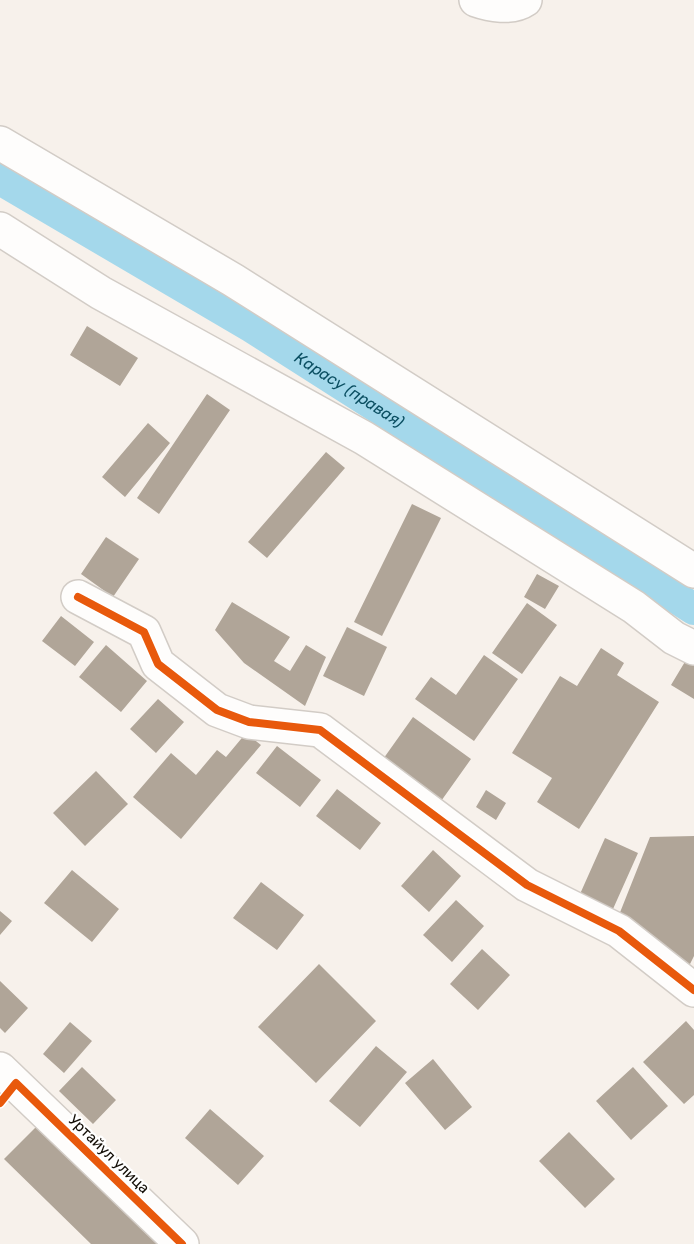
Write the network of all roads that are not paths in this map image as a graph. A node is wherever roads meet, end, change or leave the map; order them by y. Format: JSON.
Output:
{"nodes":[{"id":1,"x":476,"y":0,"type":"edge"},
{"id":2,"x":525,"y":0,"type":"edge"},
{"id":3,"x":0,"y":143,"type":"edge"},
{"id":4,"x":0,"y":229,"type":"edge"},
{"id":5,"x":694,"y":571,"type":"edge"},
{"id":6,"x":78,"y":597,"type":"dead end"},
{"id":7,"x":694,"y":648,"type":"edge"},
{"id":8,"x":694,"y":990,"type":"edge"},
{"id":9,"x":5,"y":1085,"type":"edge"},
{"id":10,"x":182,"y":1244,"type":"edge"}],
"edges":[{"from":1,"to":2,"type":"street"},
{"from":3,"to":5,"type":"street"},
{"from":4,"to":7,"type":"street"},
{"from":6,"to":8,"type":"street"},
{"from":9,"to":10,"type":"street","name":"Уртайул улица"}]}
